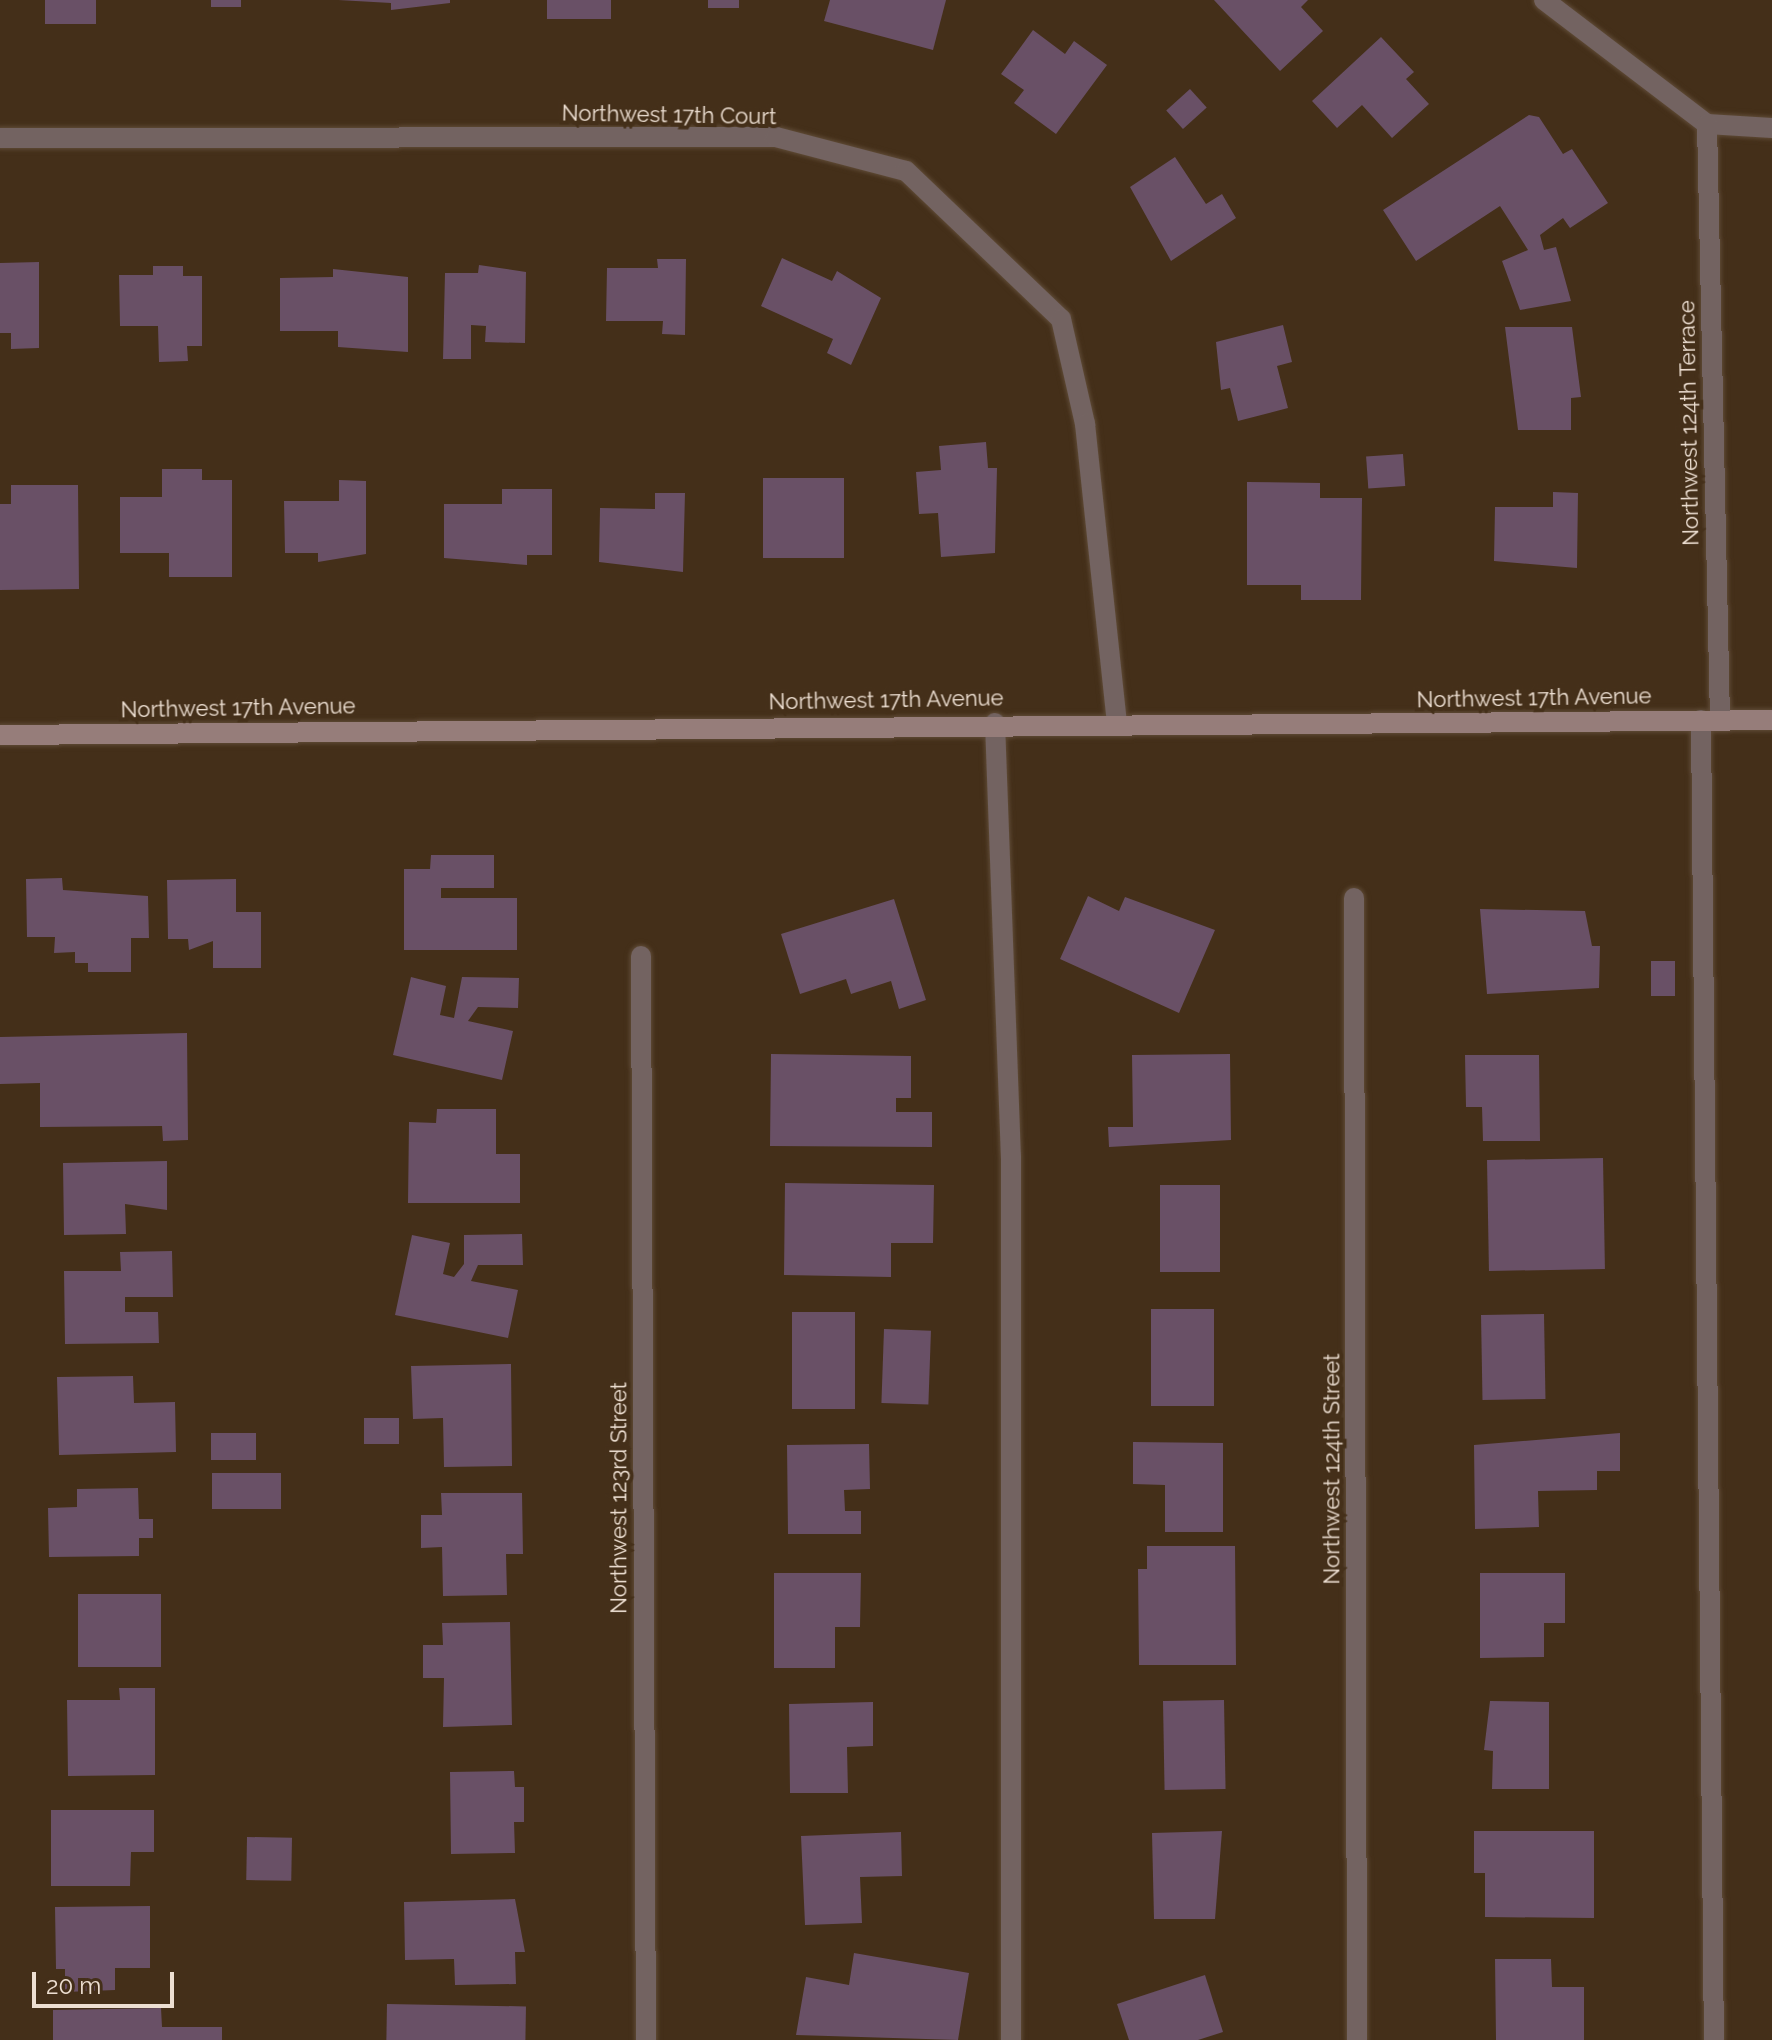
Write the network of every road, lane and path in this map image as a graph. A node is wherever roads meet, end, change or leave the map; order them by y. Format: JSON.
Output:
{"nodes":[{"id":1,"x":1544,"y":0,"type":"edge"},
{"id":2,"x":1707,"y":124,"type":"junction"},
{"id":3,"x":1772,"y":128,"type":"edge"},
{"id":4,"x":0,"y":138,"type":"edge"},
{"id":5,"x":1710,"y":720,"type":"junction"},
{"id":6,"x":1772,"y":720,"type":"edge"},
{"id":7,"x":1117,"y":721,"type":"junction"},
{"id":8,"x":995,"y":723,"type":"junction"},
{"id":9,"x":0,"y":735,"type":"edge"},
{"id":10,"x":1354,"y":898,"type":"dead end"},
{"id":11,"x":641,"y":956,"type":"dead end"},
{"id":12,"x":646,"y":2040,"type":"edge"},
{"id":13,"x":1011,"y":2040,"type":"edge"},
{"id":14,"x":1357,"y":2040,"type":"edge"},
{"id":15,"x":1714,"y":2040,"type":"edge"}],
"edges":[{"from":1,"to":2,"type":"street"},
{"from":2,"to":3,"type":"street"},
{"from":2,"to":5,"type":"street","name":"Northwest 124th Terrace"},
{"from":4,"to":7,"type":"street","name":"Northwest 17th Court"},
{"from":5,"to":6,"type":"main road","name":"Northwest 17th Avenue"},
{"from":5,"to":7,"type":"main road","name":"Northwest 17th Avenue"},
{"from":5,"to":15,"type":"street","name":"Northwest 124th Terrace"},
{"from":7,"to":8,"type":"main road","name":"Northwest 17th Avenue"},
{"from":8,"to":9,"type":"main road","name":"Northwest 17th Avenue"},
{"from":8,"to":13,"type":"street"},
{"from":10,"to":14,"type":"street","name":"Northwest 124th Street"},
{"from":11,"to":12,"type":"street","name":"Northwest 123rd Street"}]}
